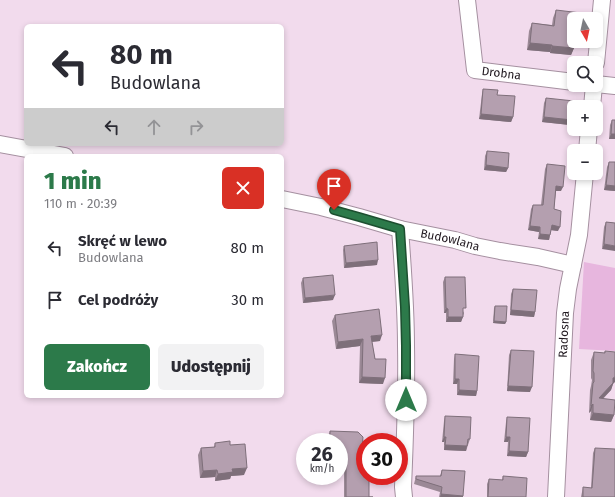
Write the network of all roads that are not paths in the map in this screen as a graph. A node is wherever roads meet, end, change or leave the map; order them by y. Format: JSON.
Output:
{"nodes":[{"id":1,"x":467,"y":0,"type":"edge"},
{"id":2,"x":602,"y":0,"type":"edge"},
{"id":3,"x":597,"y":56,"type":"edge"},
{"id":4,"x":567,"y":81,"type":"edge"},
{"id":5,"x":603,"y":85,"type":"edge"},
{"id":6,"x":615,"y":86,"type":"edge"},
{"id":7,"x":0,"y":144,"type":"edge"},
{"id":8,"x":55,"y":154,"type":"edge"},
{"id":9,"x":584,"y":180,"type":"edge"},
{"id":10,"x":284,"y":199,"type":"edge"},
{"id":11,"x":400,"y":229,"type":"junction"},
{"id":12,"x":573,"y":265,"type":"junction"},
{"id":13,"x":404,"y":497,"type":"edge"},
{"id":14,"x":556,"y":497,"type":"edge"}],
"edges":[{"from":1,"to":4,"type":"street","name":"Drobna"},
{"from":2,"to":3,"type":"street"},
{"from":5,"to":6,"type":"street"},
{"from":7,"to":8,"type":"street"},
{"from":9,"to":12,"type":"street","name":"Radosna"},
{"from":10,"to":11,"type":"street","name":"Budowlana"},
{"from":11,"to":12,"type":"street","name":"Budowlana"},
{"from":11,"to":13,"type":"street"},
{"from":12,"to":14,"type":"street","name":"Radosna"}]}
